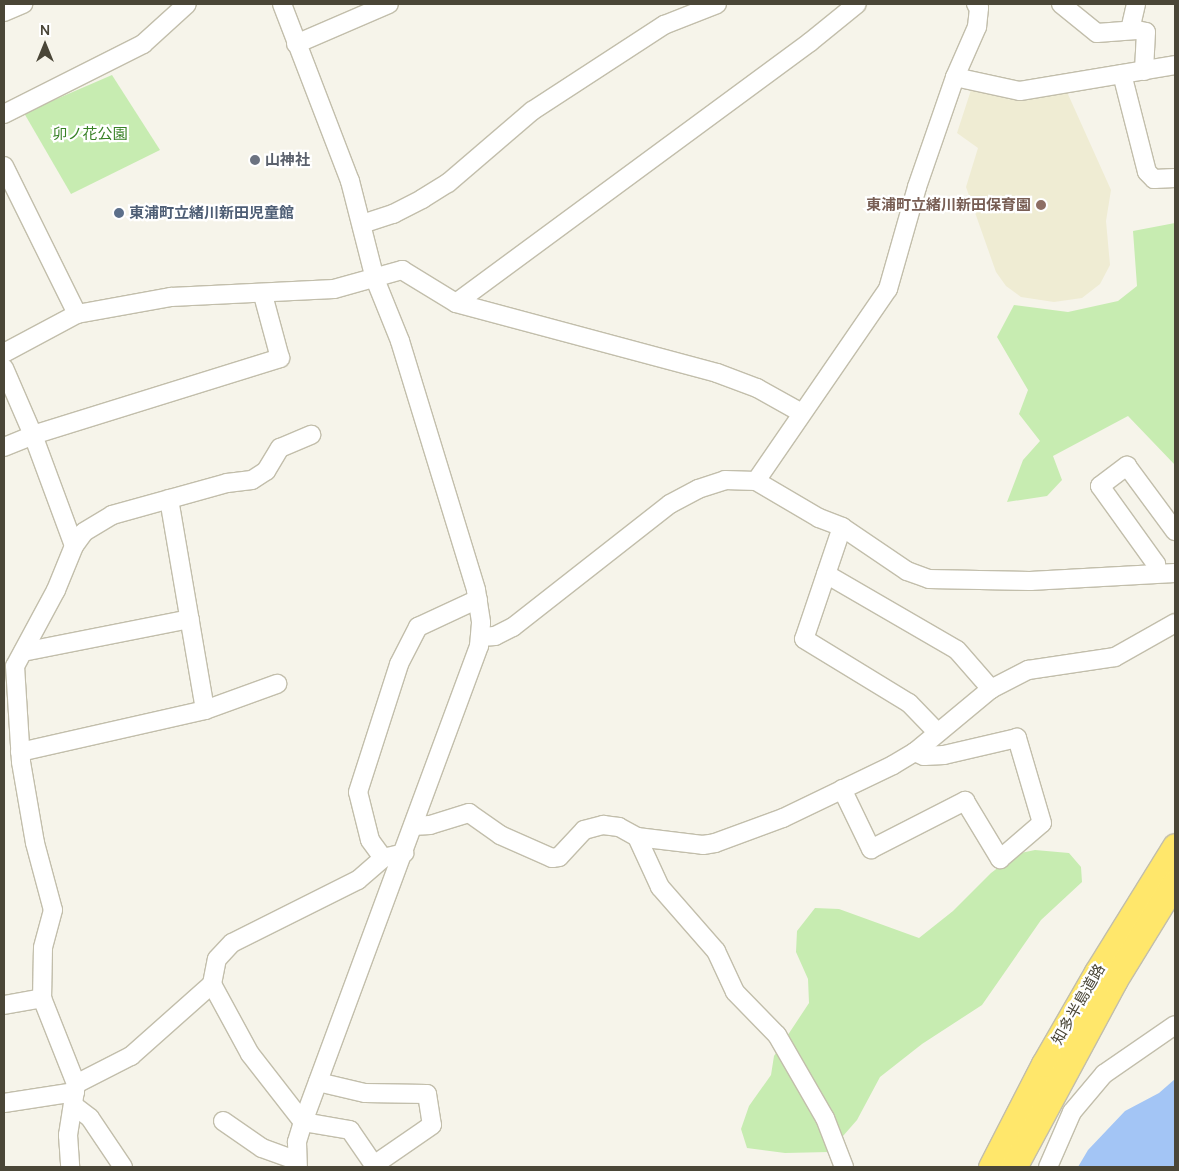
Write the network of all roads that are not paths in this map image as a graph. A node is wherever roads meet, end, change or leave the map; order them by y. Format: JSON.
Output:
{"nodes":[{"id":1,"x":23,"y":4,"type":"edge"},
{"id":2,"x":187,"y":4,"type":"edge"},
{"id":3,"x":282,"y":4,"type":"edge"},
{"id":4,"x":389,"y":4,"type":"edge"},
{"id":5,"x":717,"y":4,"type":"edge"},
{"id":6,"x":857,"y":4,"type":"edge"},
{"id":7,"x":976,"y":4,"type":"edge"},
{"id":8,"x":1061,"y":4,"type":"edge"},
{"id":9,"x":1136,"y":4,"type":"edge"},
{"id":10,"x":4,"y":12,"type":"edge"},
{"id":11,"x":1130,"y":30,"type":"junction"},
{"id":12,"x":296,"y":44,"type":"junction"},
{"id":13,"x":1175,"y":65,"type":"edge"},
{"id":14,"x":1144,"y":71,"type":"junction"},
{"id":15,"x":1122,"y":74,"type":"junction"},
{"id":16,"x":955,"y":77,"type":"junction"},
{"id":17,"x":4,"y":114,"type":"edge"},
{"id":18,"x":4,"y":166,"type":"edge"},
{"id":19,"x":1175,"y":178,"type":"edge"},
{"id":20,"x":362,"y":224,"type":"junction"},
{"id":21,"x":375,"y":278,"type":"junction"},
{"id":22,"x":263,"y":295,"type":"junction"},
{"id":23,"x":456,"y":303,"type":"junction"},
{"id":24,"x":77,"y":314,"type":"junction"},
{"id":25,"x":4,"y":353,"type":"edge"},
{"id":26,"x":4,"y":368,"type":"edge"},
{"id":27,"x":802,"y":413,"type":"junction"},
{"id":28,"x":33,"y":435,"type":"junction"},
{"id":29,"x":311,"y":435,"type":"dead end"},
{"id":30,"x":4,"y":447,"type":"edge"},
{"id":31,"x":756,"y":481,"type":"junction"},
{"id":32,"x":168,"y":500,"type":"junction"},
{"id":33,"x":842,"y":527,"type":"junction"},
{"id":34,"x":1175,"y":531,"type":"edge"},
{"id":35,"x":74,"y":546,"type":"junction"},
{"id":36,"x":1157,"y":573,"type":"junction"},
{"id":37,"x":1175,"y":573,"type":"edge"},
{"id":38,"x":826,"y":574,"type":"junction"},
{"id":39,"x":478,"y":599,"type":"junction"},
{"id":40,"x":190,"y":619,"type":"junction"},
{"id":41,"x":1175,"y":623,"type":"edge"},
{"id":42,"x":481,"y":636,"type":"junction"},
{"id":43,"x":14,"y":660,"type":"edge"},
{"id":44,"x":277,"y":684,"type":"dead end"},
{"id":45,"x":991,"y":689,"type":"junction"},
{"id":46,"x":205,"y":710,"type":"junction"},
{"id":47,"x":937,"y":732,"type":"junction"},
{"id":48,"x":20,"y":752,"type":"junction"},
{"id":49,"x":915,"y":752,"type":"junction"},
{"id":50,"x":842,"y":789,"type":"junction"},
{"id":51,"x":412,"y":826,"type":"junction"},
{"id":52,"x":637,"y":837,"type":"junction"},
{"id":53,"x":1175,"y":846,"type":"edge"},
{"id":54,"x":404,"y":853,"type":"junction"},
{"id":55,"x":383,"y":858,"type":"junction"},
{"id":56,"x":1175,"y":882,"type":"edge"},
{"id":57,"x":212,"y":984,"type":"junction"},
{"id":58,"x":42,"y":998,"type":"junction"},
{"id":59,"x":4,"y":1005,"type":"edge"},
{"id":60,"x":1175,"y":1025,"type":"edge"},
{"id":61,"x":318,"y":1082,"type":"junction"},
{"id":62,"x":74,"y":1094,"type":"junction"},
{"id":63,"x":4,"y":1103,"type":"edge"},
{"id":64,"x":223,"y":1121,"type":"dead end"},
{"id":65,"x":303,"y":1122,"type":"junction"},
{"id":66,"x":297,"y":1164,"type":"edge"},
{"id":67,"x":70,"y":1167,"type":"edge"},
{"id":68,"x":123,"y":1167,"type":"edge"},
{"id":69,"x":844,"y":1167,"type":"edge"},
{"id":70,"x":991,"y":1167,"type":"edge"},
{"id":71,"x":1014,"y":1167,"type":"edge"},
{"id":72,"x":1048,"y":1167,"type":"edge"}],
"edges":[{"from":1,"to":10,"type":"street"},
{"from":2,"to":17,"type":"street"},
{"from":3,"to":12,"type":"street"},
{"from":4,"to":12,"type":"street"},
{"from":5,"to":20,"type":"street"},
{"from":6,"to":23,"type":"street"},
{"from":7,"to":16,"type":"street"},
{"from":8,"to":11,"type":"street"},
{"from":9,"to":11,"type":"street"},
{"from":11,"to":14,"type":"street"},
{"from":12,"to":20,"type":"street"},
{"from":13,"to":14,"type":"street"},
{"from":14,"to":15,"type":"street"},
{"from":15,"to":16,"type":"street"},
{"from":15,"to":19,"type":"street"},
{"from":16,"to":27,"type":"street"},
{"from":18,"to":24,"type":"street"},
{"from":20,"to":21,"type":"street"},
{"from":21,"to":22,"type":"street"},
{"from":21,"to":23,"type":"street"},
{"from":21,"to":39,"type":"street"},
{"from":22,"to":24,"type":"street"},
{"from":22,"to":28,"type":"street"},
{"from":23,"to":27,"type":"street"},
{"from":24,"to":25,"type":"street"},
{"from":26,"to":28,"type":"street"},
{"from":27,"to":31,"type":"street"},
{"from":28,"to":30,"type":"street"},
{"from":28,"to":35,"type":"street"},
{"from":29,"to":32,"type":"street"},
{"from":31,"to":33,"type":"street"},
{"from":31,"to":42,"type":"street"},
{"from":32,"to":35,"type":"street"},
{"from":32,"to":40,"type":"street"},
{"from":33,"to":36,"type":"street"},
{"from":33,"to":38,"type":"street"},
{"from":34,"to":36,"type":"street"},
{"from":35,"to":43,"type":"street"},
{"from":36,"to":37,"type":"street"},
{"from":38,"to":45,"type":"street"},
{"from":38,"to":47,"type":"street"},
{"from":39,"to":42,"type":"street"},
{"from":39,"to":55,"type":"street"},
{"from":40,"to":43,"type":"street"},
{"from":40,"to":46,"type":"street"},
{"from":41,"to":45,"type":"street"},
{"from":42,"to":51,"type":"street"},
{"from":43,"to":48,"type":"street"},
{"from":44,"to":46,"type":"street"},
{"from":45,"to":47,"type":"street"},
{"from":46,"to":48,"type":"street"},
{"from":47,"to":49,"type":"street"},
{"from":48,"to":58,"type":"street"},
{"from":49,"to":50,"type":"street"},
{"from":49,"to":50,"type":"street"},
{"from":50,"to":52,"type":"street"},
{"from":51,"to":52,"type":"street"},
{"from":51,"to":54,"type":"street"},
{"from":52,"to":69,"type":"street"},
{"from":53,"to":70,"type":"highway","name":"知多半島道路"},
{"from":54,"to":55,"type":"street"},
{"from":54,"to":61,"type":"street"},
{"from":55,"to":57,"type":"street"},
{"from":56,"to":71,"type":"highway","name":"知多半島道路"},
{"from":57,"to":62,"type":"street"},
{"from":57,"to":65,"type":"street"},
{"from":58,"to":59,"type":"street"},
{"from":58,"to":62,"type":"street"},
{"from":60,"to":72,"type":"street"},
{"from":61,"to":65,"type":"street"},
{"from":61,"to":65,"type":"street"},
{"from":62,"to":63,"type":"street"},
{"from":62,"to":67,"type":"street"},
{"from":62,"to":68,"type":"street"},
{"from":64,"to":66,"type":"street"},
{"from":65,"to":66,"type":"street"}]}
